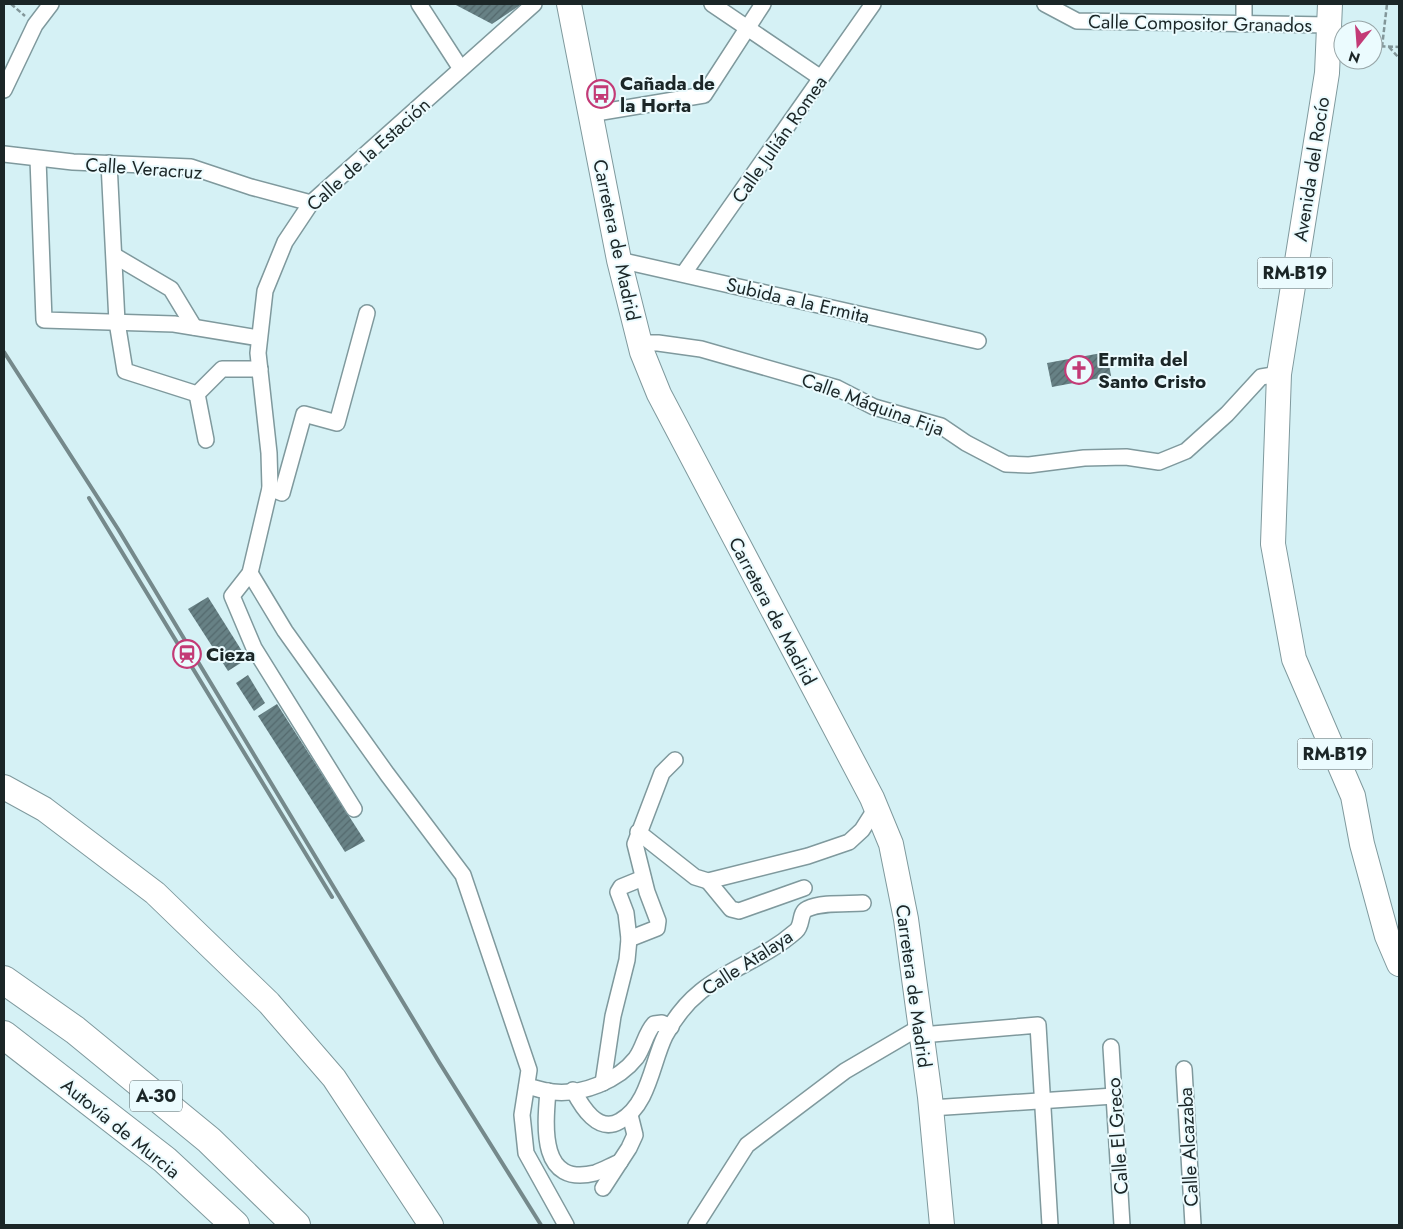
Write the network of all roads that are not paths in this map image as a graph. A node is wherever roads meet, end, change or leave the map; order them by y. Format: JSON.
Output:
{"nodes":[{"id":1,"x":419,"y":4,"type":"edge"},
{"id":2,"x":534,"y":4,"type":"edge"},
{"id":3,"x":569,"y":4,"type":"edge"},
{"id":4,"x":712,"y":4,"type":"edge"},
{"id":5,"x":763,"y":4,"type":"edge"},
{"id":6,"x":873,"y":4,"type":"edge"},
{"id":7,"x":1244,"y":4,"type":"edge"},
{"id":8,"x":49,"y":5,"type":"edge"},
{"id":9,"x":1051,"y":5,"type":"edge"},
{"id":10,"x":1330,"y":14,"type":"edge"},
{"id":11,"x":1244,"y":24,"type":"junction"},
{"id":12,"x":747,"y":28,"type":"junction"},
{"id":13,"x":461,"y":69,"type":"junction"},
{"id":14,"x":821,"y":78,"type":"junction"},
{"id":15,"x":4,"y":90,"type":"edge"},
{"id":16,"x":590,"y":114,"type":"junction"},
{"id":17,"x":4,"y":154,"type":"edge"},
{"id":18,"x":38,"y":159,"type":"junction"},
{"id":19,"x":109,"y":163,"type":"junction"},
{"id":20,"x":311,"y":203,"type":"junction"},
{"id":21,"x":115,"y":256,"type":"junction"},
{"id":22,"x":619,"y":260,"type":"junction"},
{"id":23,"x":684,"y":274,"type":"junction"},
{"id":24,"x":367,"y":314,"type":"dead end"},
{"id":25,"x":117,"y":322,"type":"junction"},
{"id":26,"x":194,"y":327,"type":"junction"},
{"id":27,"x":259,"y":338,"type":"junction"},
{"id":28,"x":978,"y":341,"type":"dead end"},
{"id":29,"x":640,"y":343,"type":"junction"},
{"id":30,"x":260,"y":369,"type":"junction"},
{"id":31,"x":1278,"y":374,"type":"junction"},
{"id":32,"x":197,"y":394,"type":"junction"},
{"id":33,"x":206,"y":440,"type":"dead end"},
{"id":34,"x":270,"y":488,"type":"junction"},
{"id":35,"x":250,"y":573,"type":"junction"},
{"id":36,"x":675,"y":760,"type":"dead end"},
{"id":37,"x":4,"y":787,"type":"edge"},
{"id":38,"x":876,"y":808,"type":"junction"},
{"id":39,"x":354,"y":809,"type":"dead end"},
{"id":40,"x":638,"y":832,"type":"junction"},
{"id":41,"x":643,"y":878,"type":"junction"},
{"id":42,"x":708,"y":881,"type":"junction"},
{"id":43,"x":804,"y":888,"type":"dead end"},
{"id":44,"x":863,"y":903,"type":"dead end"},
{"id":45,"x":629,"y":939,"type":"junction"},
{"id":46,"x":1399,"y":964,"type":"edge"},
{"id":47,"x":4,"y":980,"type":"edge"},
{"id":48,"x":668,"y":1031,"type":"junction"},
{"id":49,"x":921,"y":1031,"type":"junction"},
{"id":50,"x":4,"y":1035,"type":"edge"},
{"id":51,"x":1111,"y":1047,"type":"dead end"},
{"id":52,"x":1184,"y":1069,"type":"dead end"},
{"id":53,"x":603,"y":1083,"type":"junction"},
{"id":54,"x":527,"y":1086,"type":"junction"},
{"id":55,"x":573,"y":1090,"type":"junction"},
{"id":56,"x":548,"y":1091,"type":"junction"},
{"id":57,"x":1114,"y":1096,"type":"junction"},
{"id":58,"x":1042,"y":1101,"type":"junction"},
{"id":59,"x":931,"y":1108,"type":"junction"},
{"id":60,"x":630,"y":1115,"type":"junction"},
{"id":61,"x":620,"y":1162,"type":"junction"},
{"id":62,"x":603,"y":1188,"type":"dead end"},
{"id":63,"x":235,"y":1225,"type":"edge"},
{"id":64,"x":296,"y":1225,"type":"edge"},
{"id":65,"x":431,"y":1225,"type":"edge"},
{"id":66,"x":566,"y":1225,"type":"edge"},
{"id":67,"x":696,"y":1225,"type":"edge"},
{"id":68,"x":942,"y":1225,"type":"edge"},
{"id":69,"x":1050,"y":1225,"type":"edge"},
{"id":70,"x":1122,"y":1225,"type":"edge"},
{"id":71,"x":1193,"y":1225,"type":"edge"}],
"edges":[{"from":1,"to":13,"type":"street"},
{"from":2,"to":13,"type":"street","name":"Calle de la Estación"},
{"from":3,"to":16,"type":"main road","name":"Carretera de Madrid"},
{"from":4,"to":12,"type":"street"},
{"from":5,"to":12,"type":"street"},
{"from":6,"to":14,"type":"street","name":"Calle Julián Romea"},
{"from":7,"to":11,"type":"street"},
{"from":8,"to":15,"type":"street"},
{"from":9,"to":11,"type":"street","name":"Calle Compositor Granados"},
{"from":10,"to":11,"type":"street","name":"Calle Compositor Granados"},
{"from":10,"to":31,"type":"main road","name":"Avenida del Rocío","number":"RM-B19"},
{"from":12,"to":14,"type":"street"},
{"from":12,"to":16,"type":"street"},
{"from":13,"to":20,"type":"street","name":"Calle de la Estación"},
{"from":14,"to":23,"type":"street","name":"Calle Julián Romea"},
{"from":16,"to":22,"type":"main road","name":"Carretera de Madrid"},
{"from":17,"to":18,"type":"street","name":"Calle Veracruz"},
{"from":18,"to":19,"type":"street","name":"Calle Veracruz"},
{"from":18,"to":25,"type":"street"},
{"from":19,"to":20,"type":"street","name":"Calle Veracruz"},
{"from":19,"to":21,"type":"street"},
{"from":20,"to":27,"type":"street","name":"Calle de la Estación"},
{"from":21,"to":25,"type":"street"},
{"from":21,"to":26,"type":"street"},
{"from":22,"to":23,"type":"street","name":"Subida a la Ermita"},
{"from":22,"to":29,"type":"main road","name":"Carretera de Madrid"},
{"from":23,"to":28,"type":"street","name":"Subida a la Ermita"},
{"from":24,"to":34,"type":"street"},
{"from":25,"to":26,"type":"street"},
{"from":25,"to":32,"type":"street"},
{"from":26,"to":27,"type":"street"},
{"from":27,"to":30,"type":"street","name":"Calle de la Estación"},
{"from":29,"to":31,"type":"street","name":"Calle Máquina Fija"},
{"from":29,"to":38,"type":"main road","name":"Carretera de Madrid"},
{"from":30,"to":32,"type":"street"},
{"from":30,"to":34,"type":"street","name":"Calle de la Estación"},
{"from":31,"to":46,"type":"main road","name":"Avenida del Rocío","number":"RM-B19"},
{"from":32,"to":33,"type":"street"},
{"from":34,"to":35,"type":"street","name":"Calle de la Estación"},
{"from":35,"to":39,"type":"street","name":"Calle de la Estación"},
{"from":35,"to":54,"type":"street"},
{"from":36,"to":40,"type":"street"},
{"from":37,"to":65,"type":"main road"},
{"from":38,"to":42,"type":"street"},
{"from":38,"to":49,"type":"main road","name":"Carretera de Madrid"},
{"from":40,"to":41,"type":"street"},
{"from":40,"to":42,"type":"street"},
{"from":41,"to":45,"type":"street"},
{"from":41,"to":45,"type":"street"},
{"from":42,"to":43,"type":"street"},
{"from":44,"to":48,"type":"street","name":"Calle Atalaya"},
{"from":45,"to":53,"type":"street"},
{"from":47,"to":64,"type":"highway","number":"A-30"},
{"from":48,"to":53,"type":"street"},
{"from":48,"to":60,"type":"street"},
{"from":49,"to":58,"type":"street"},
{"from":49,"to":59,"type":"main road","name":"Carretera de Madrid"},
{"from":49,"to":67,"type":"street"},
{"from":50,"to":63,"type":"highway","name":"Autovía de Murcia","number":"A-30"},
{"from":51,"to":57,"type":"street","name":"Calle El Greco"},
{"from":52,"to":71,"type":"street","name":"Calle Alcazaba"},
{"from":53,"to":55,"type":"street"},
{"from":54,"to":56,"type":"street"},
{"from":54,"to":66,"type":"street"},
{"from":55,"to":56,"type":"street"},
{"from":55,"to":60,"type":"street"},
{"from":56,"to":61,"type":"street"},
{"from":57,"to":58,"type":"street"},
{"from":57,"to":70,"type":"street","name":"Calle El Greco"},
{"from":58,"to":59,"type":"street"},
{"from":58,"to":69,"type":"street"},
{"from":59,"to":68,"type":"main road","name":"Carretera de Madrid"},
{"from":60,"to":61,"type":"street"},
{"from":61,"to":62,"type":"street"}]}
